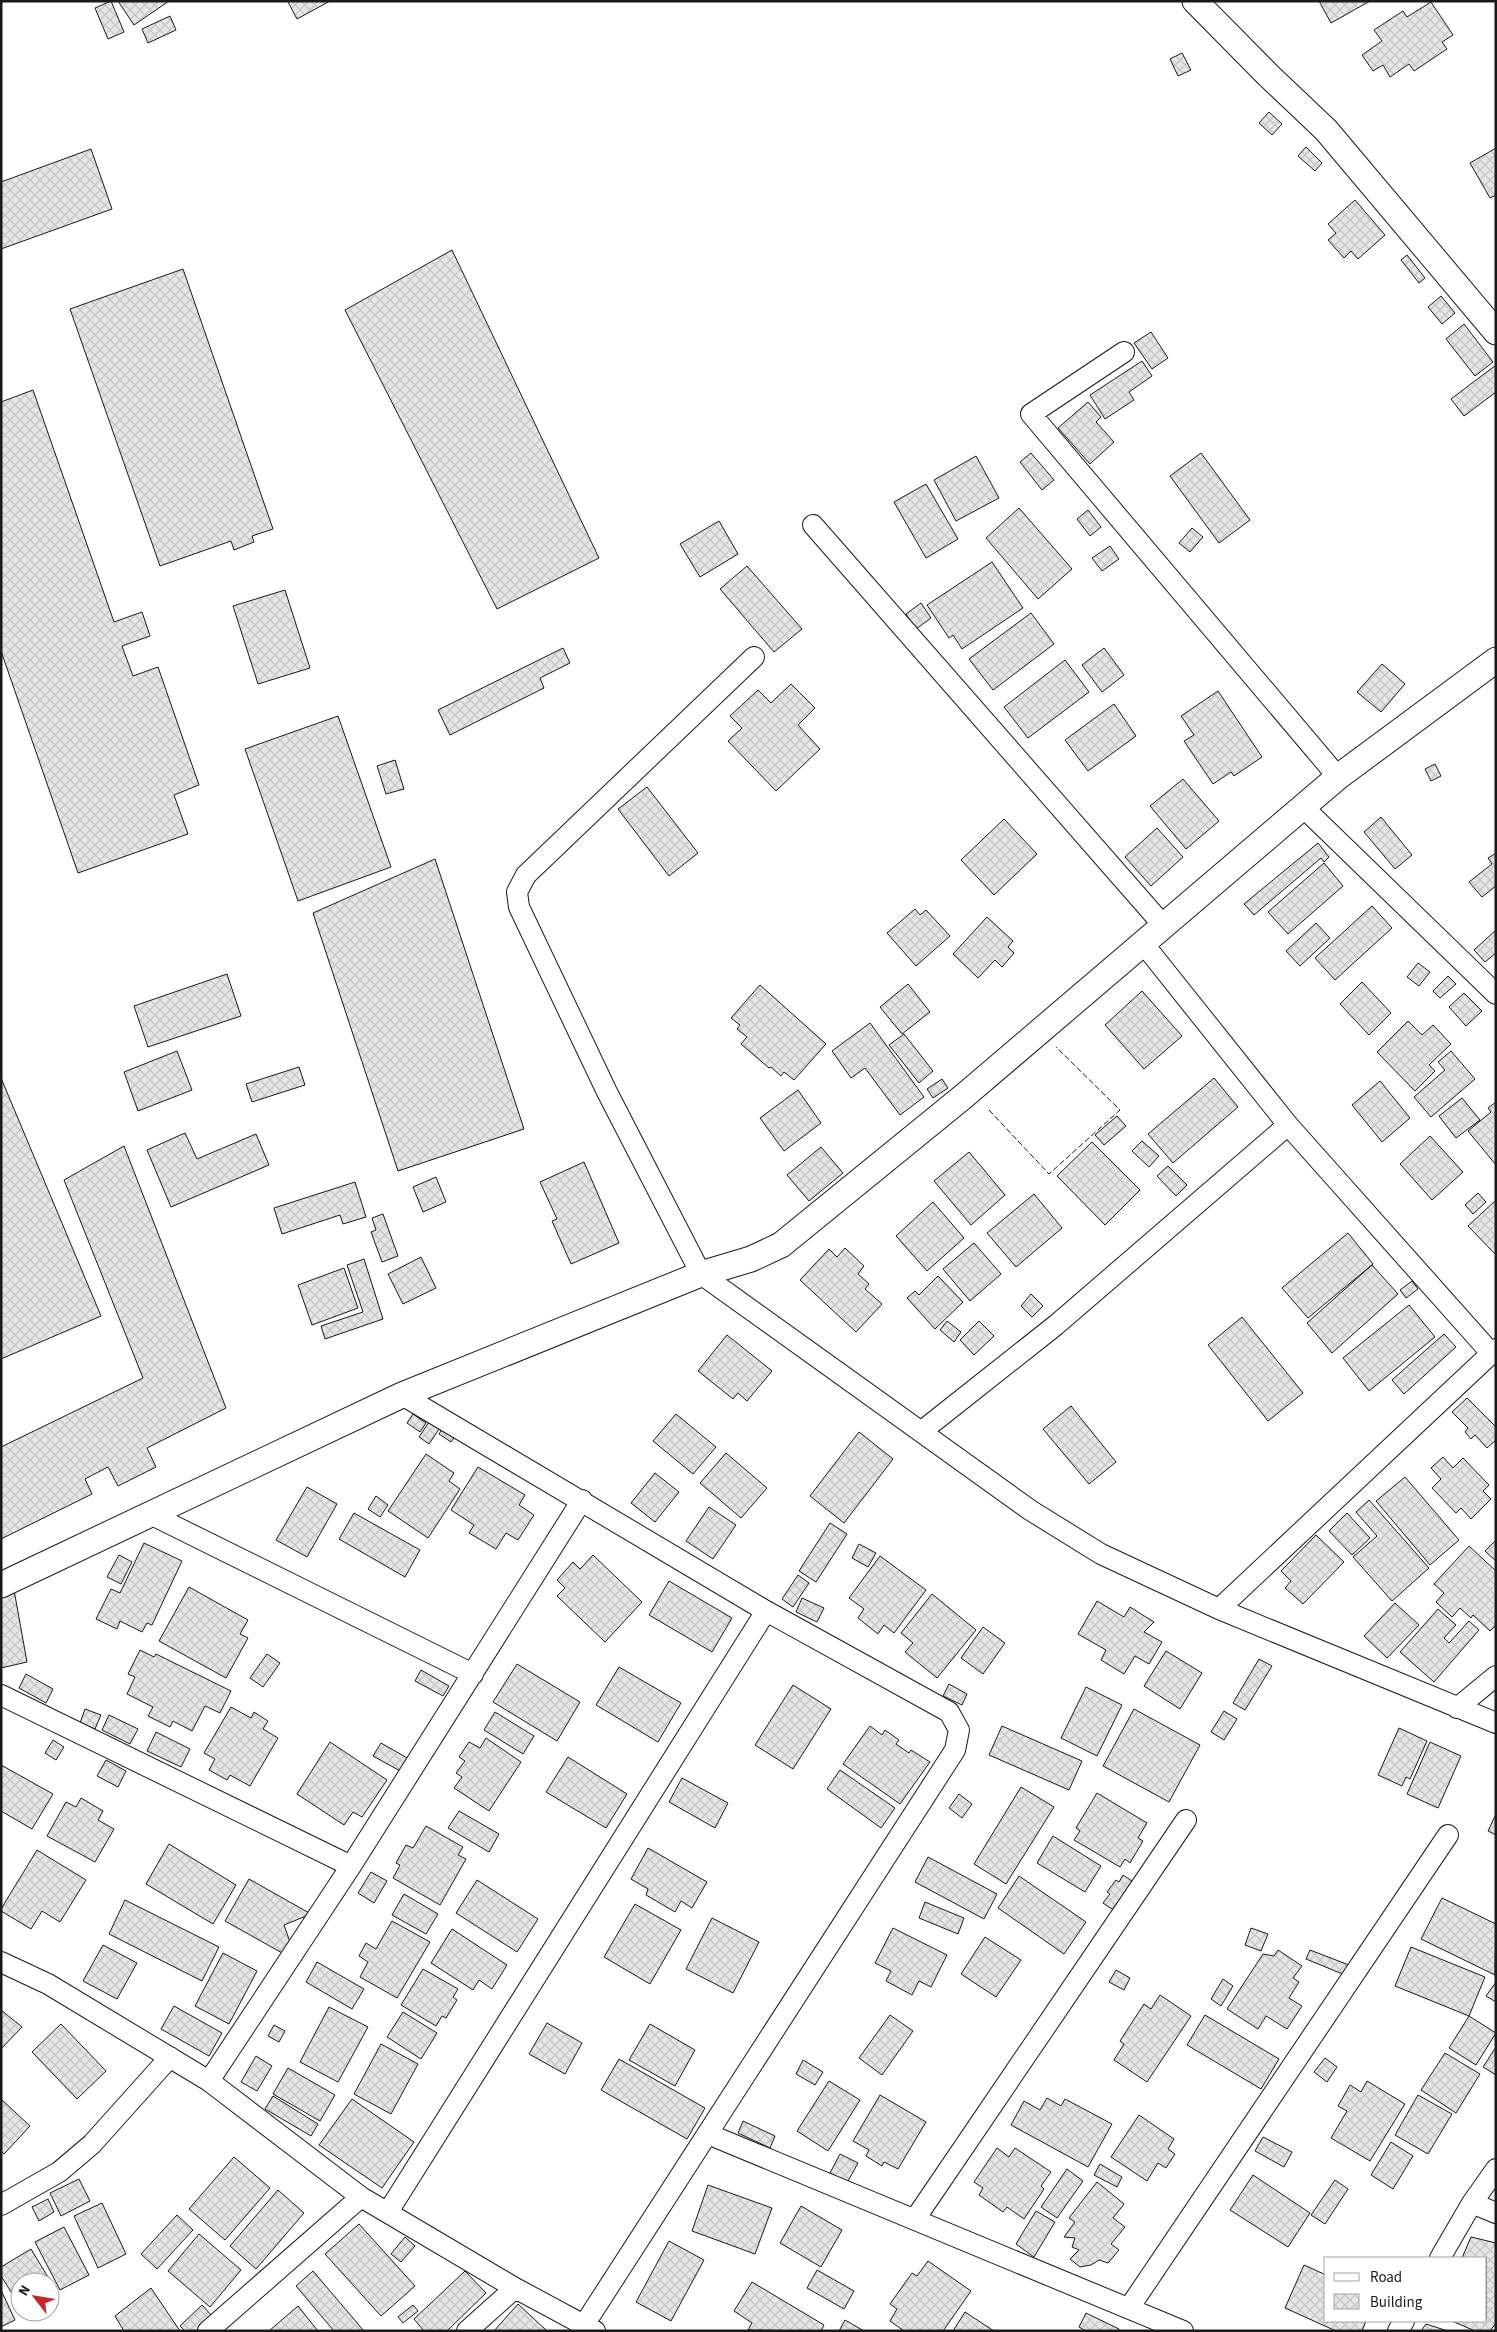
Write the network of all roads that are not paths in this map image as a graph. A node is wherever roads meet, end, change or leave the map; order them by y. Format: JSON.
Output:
{"nodes":[{"id":1,"x":1196,"y":2,"type":"edge"},
{"id":2,"x":1496,"y":332,"type":"edge"},
{"id":3,"x":1124,"y":352,"type":"dead end"},
{"id":4,"x":813,"y":525,"type":"dead end"},
{"id":5,"x":754,"y":657,"type":"dead end"},
{"id":6,"x":1496,"y":660,"type":"edge"},
{"id":7,"x":1338,"y":777,"type":"junction"},
{"id":8,"x":1304,"y":808,"type":"junction"},
{"id":9,"x":1163,"y":925,"type":"junction"},
{"id":10,"x":1142,"y":942,"type":"junction"},
{"id":11,"x":1496,"y":994,"type":"edge"},
{"id":12,"x":1288,"y":1124,"type":"junction"},
{"id":13,"x":700,"y":1274,"type":"junction"},
{"id":14,"x":1494,"y":1351,"type":"edge"},
{"id":15,"x":402,"y":1395,"type":"junction"},
{"id":16,"x":922,"y":1432,"type":"junction"},
{"id":17,"x":582,"y":1500,"type":"junction"},
{"id":18,"x":152,"y":1515,"type":"junction"},
{"id":19,"x":1,"y":1585,"type":"edge"},
{"id":20,"x":1219,"y":1609,"type":"junction"},
{"id":21,"x":766,"y":1611,"type":"junction"},
{"id":22,"x":472,"y":1674,"type":"junction"},
{"id":23,"x":1496,"y":1676,"type":"edge"},
{"id":24,"x":1,"y":1695,"type":"edge"},
{"id":25,"x":1457,"y":1708,"type":"junction"},
{"id":26,"x":1496,"y":1723,"type":"edge"},
{"id":27,"x":1186,"y":1820,"type":"dead end"},
{"id":28,"x":1448,"y":1835,"type":"dead end"},
{"id":29,"x":351,"y":1866,"type":"junction"},
{"id":30,"x":1,"y":1962,"type":"edge"},
{"id":31,"x":170,"y":2057,"type":"junction"},
{"id":32,"x":209,"y":2081,"type":"junction"},
{"id":33,"x":708,"y":2134,"type":"junction"},
{"id":34,"x":1496,"y":2169,"type":"edge"},
{"id":35,"x":361,"y":2197,"type":"junction"},
{"id":36,"x":1472,"y":2203,"type":"junction"},
{"id":37,"x":1,"y":2205,"type":"edge"},
{"id":38,"x":388,"y":2212,"type":"junction"},
{"id":39,"x":1496,"y":2213,"type":"edge"},
{"id":40,"x":915,"y":2219,"type":"junction"},
{"id":41,"x":1441,"y":2257,"type":"edge"},
{"id":42,"x":514,"y":2288,"type":"junction"},
{"id":43,"x":1130,"y":2308,"type":"junction"},
{"id":44,"x":590,"y":2328,"type":"edge"},
{"id":45,"x":208,"y":2331,"type":"edge"},
{"id":46,"x":467,"y":2331,"type":"edge"},
{"id":47,"x":1183,"y":2331,"type":"edge"}],
"edges":[{"from":1,"to":2,"type":"street"},
{"from":3,"to":7,"type":"street"},
{"from":4,"to":9,"type":"street"},
{"from":5,"to":13,"type":"street"},
{"from":6,"to":7,"type":"street"},
{"from":7,"to":8,"type":"street"},
{"from":8,"to":9,"type":"street"},
{"from":8,"to":11,"type":"street"},
{"from":9,"to":10,"type":"street"},
{"from":10,"to":12,"type":"street"},
{"from":10,"to":13,"type":"street"},
{"from":12,"to":14,"type":"street"},
{"from":12,"to":16,"type":"street"},
{"from":13,"to":15,"type":"street"},
{"from":13,"to":16,"type":"street"},
{"from":14,"to":20,"type":"street"},
{"from":15,"to":17,"type":"street"},
{"from":15,"to":18,"type":"street"},
{"from":16,"to":20,"type":"street"},
{"from":17,"to":21,"type":"street"},
{"from":17,"to":22,"type":"street"},
{"from":18,"to":19,"type":"street"},
{"from":18,"to":22,"type":"street"},
{"from":20,"to":25,"type":"street"},
{"from":21,"to":33,"type":"street"},
{"from":21,"to":38,"type":"street"},
{"from":22,"to":29,"type":"street"},
{"from":23,"to":25,"type":"street"},
{"from":24,"to":29,"type":"street"},
{"from":25,"to":26,"type":"street"},
{"from":27,"to":40,"type":"street"},
{"from":28,"to":43,"type":"street"},
{"from":29,"to":32,"type":"street"},
{"from":30,"to":31,"type":"street"},
{"from":31,"to":32,"type":"street"},
{"from":31,"to":37,"type":"street"},
{"from":32,"to":35,"type":"street"},
{"from":33,"to":40,"type":"street"},
{"from":33,"to":44,"type":"street"},
{"from":34,"to":36,"type":"street"},
{"from":35,"to":38,"type":"street"},
{"from":35,"to":45,"type":"street"},
{"from":36,"to":39,"type":"street"},
{"from":36,"to":41,"type":"street"},
{"from":38,"to":42,"type":"street"},
{"from":40,"to":43,"type":"street"},
{"from":42,"to":44,"type":"street"},
{"from":42,"to":46,"type":"street"},
{"from":43,"to":47,"type":"street"}]}
